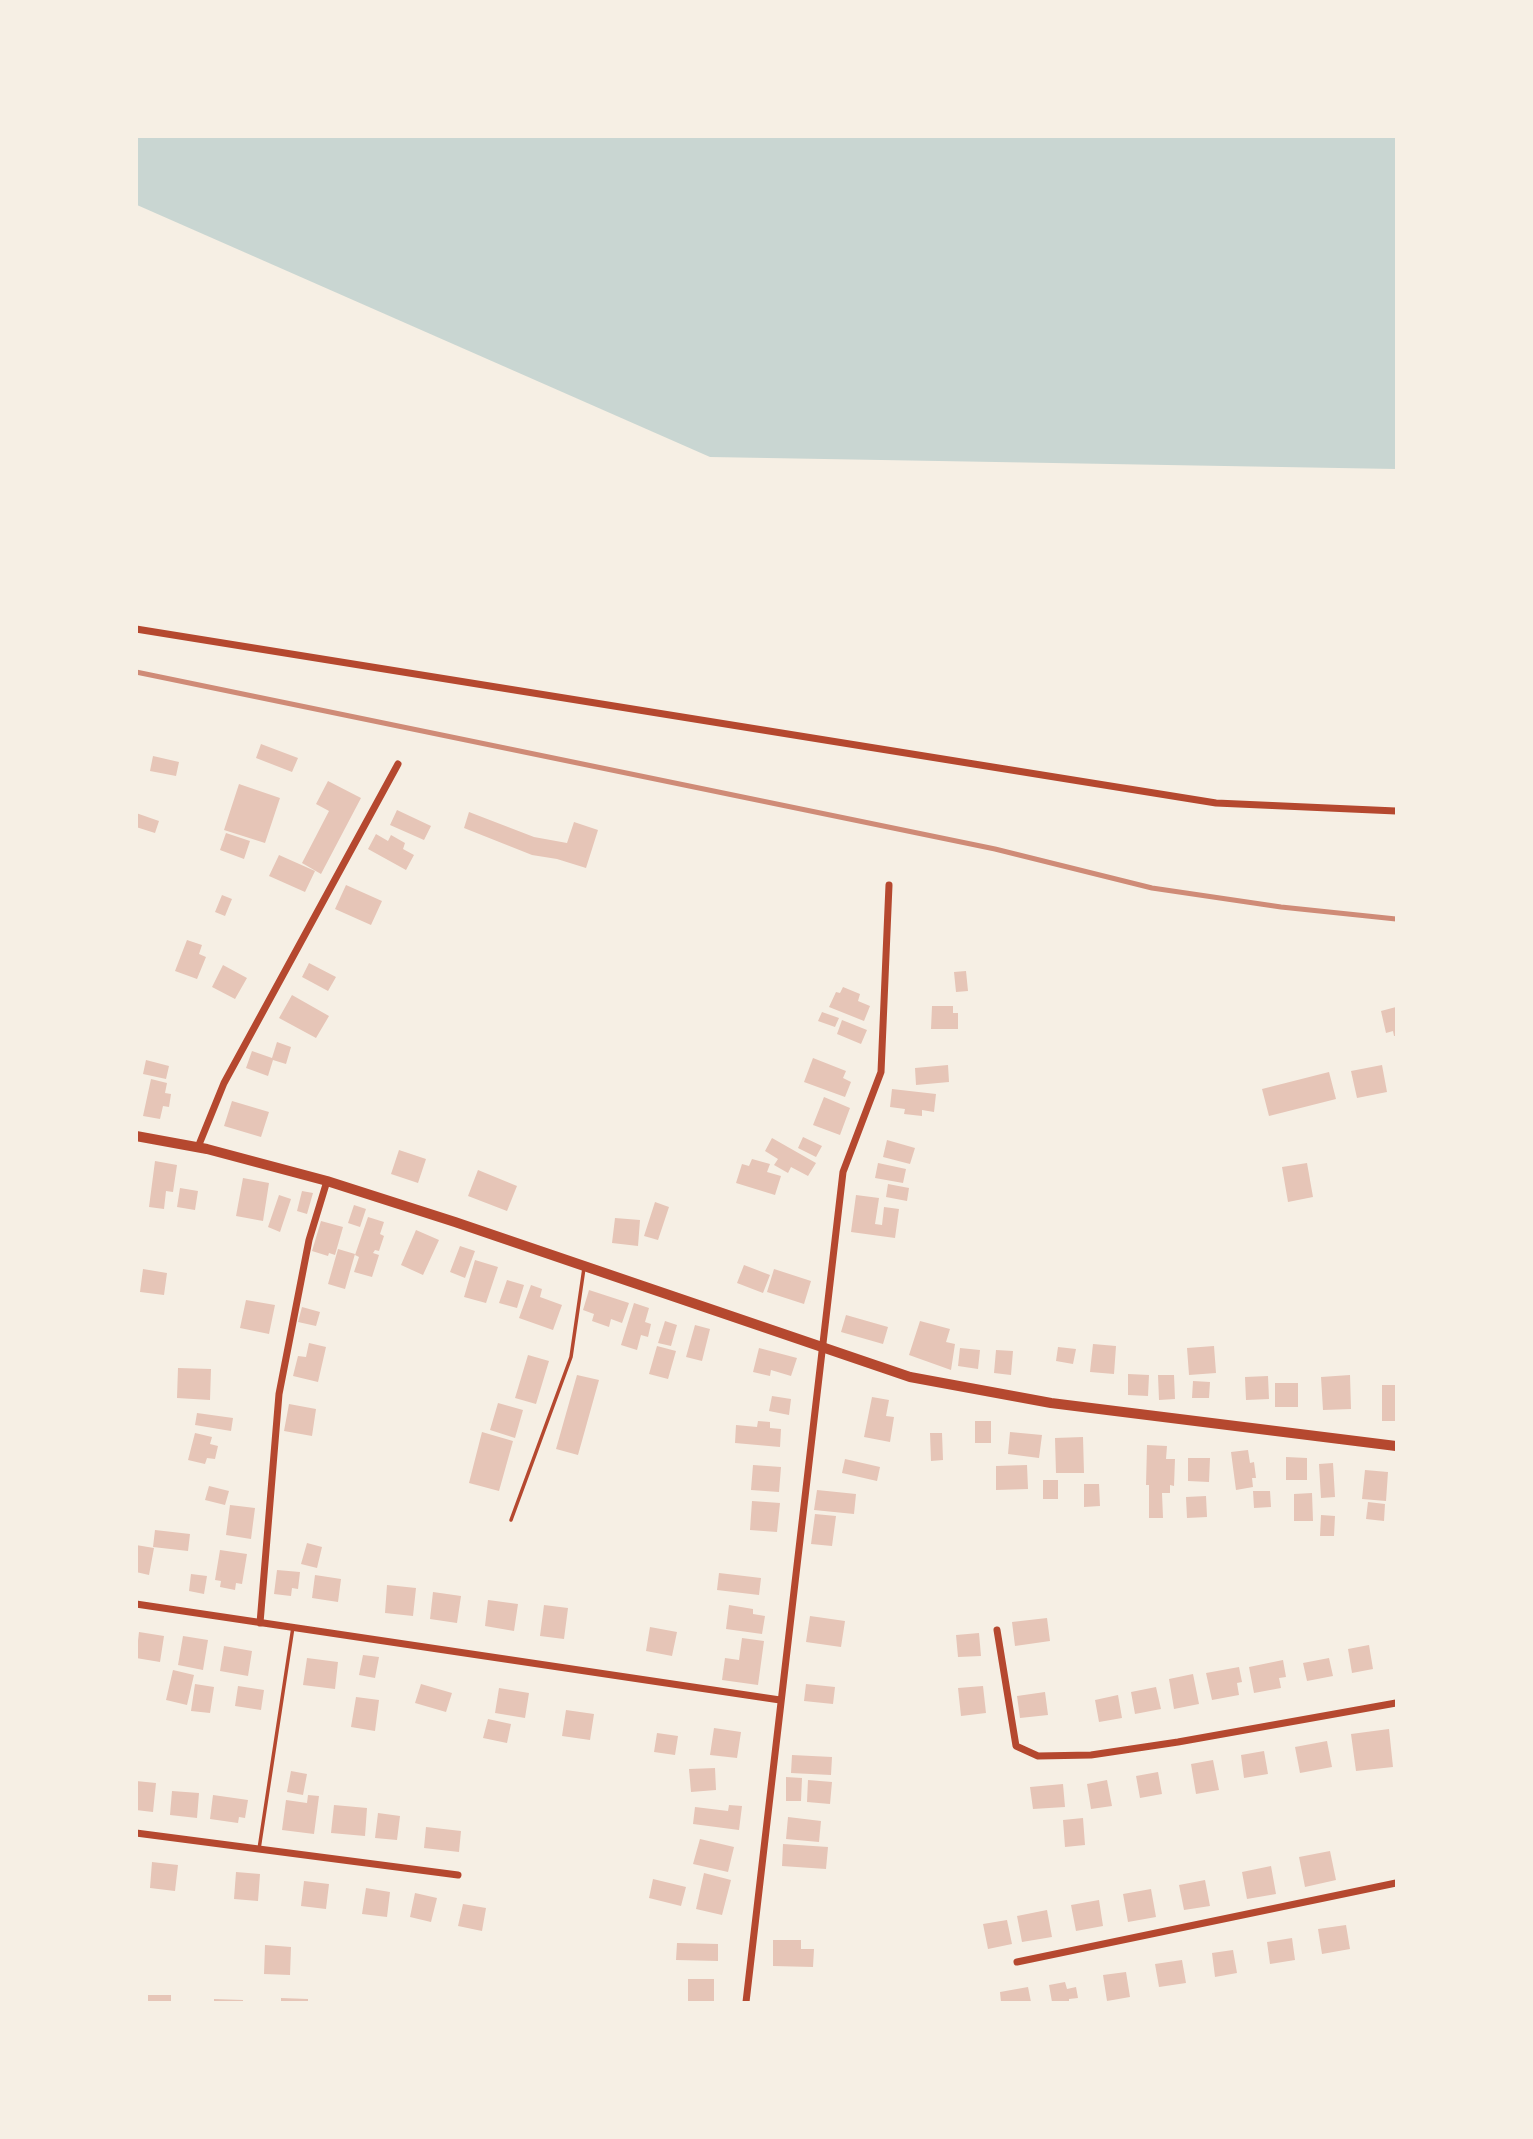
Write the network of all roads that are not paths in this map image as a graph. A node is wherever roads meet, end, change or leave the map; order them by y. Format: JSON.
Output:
{"nodes":[{"id":1,"x":136,"y":629,"type":"edge"},
{"id":2,"x":398,"y":764,"type":"dead end"},
{"id":3,"x":1396,"y":811,"type":"edge"},
{"id":4,"x":889,"y":886,"type":"dead end"},
{"id":5,"x":136,"y":1136,"type":"edge"},
{"id":6,"x":198,"y":1147,"type":"junction"},
{"id":7,"x":327,"y":1181,"type":"junction"},
{"id":8,"x":584,"y":1266,"type":"junction"},
{"id":9,"x":822,"y":1346,"type":"junction"},
{"id":10,"x":1396,"y":1446,"type":"edge"},
{"id":11,"x":511,"y":1520,"type":"dead end"},
{"id":12,"x":136,"y":1604,"type":"edge"},
{"id":13,"x":260,"y":1623,"type":"junction"},
{"id":14,"x":293,"y":1627,"type":"junction"},
{"id":15,"x":997,"y":1630,"type":"dead end"},
{"id":16,"x":780,"y":1700,"type":"junction"},
{"id":17,"x":1396,"y":1703,"type":"edge"},
{"id":18,"x":136,"y":1833,"type":"edge"},
{"id":19,"x":259,"y":1849,"type":"junction"},
{"id":20,"x":458,"y":1875,"type":"dead end"},
{"id":21,"x":1396,"y":1883,"type":"edge"},
{"id":22,"x":1017,"y":1962,"type":"dead end"},
{"id":23,"x":746,"y":2003,"type":"edge"}],
"edges":[{"from":1,"to":3,"type":"street"},
{"from":2,"to":6,"type":"street"},
{"from":4,"to":9,"type":"street"},
{"from":5,"to":6,"type":"street"},
{"from":6,"to":7,"type":"street"},
{"from":7,"to":8,"type":"street"},
{"from":7,"to":13,"type":"street"},
{"from":8,"to":9,"type":"street"},
{"from":8,"to":11,"type":"lane"},
{"from":9,"to":10,"type":"street"},
{"from":9,"to":16,"type":"street"},
{"from":12,"to":13,"type":"street"},
{"from":13,"to":14,"type":"street"},
{"from":14,"to":16,"type":"street"},
{"from":14,"to":19,"type":"lane"},
{"from":15,"to":17,"type":"street"},
{"from":16,"to":23,"type":"street"},
{"from":18,"to":19,"type":"street"},
{"from":19,"to":20,"type":"street"},
{"from":21,"to":22,"type":"street"}]}
